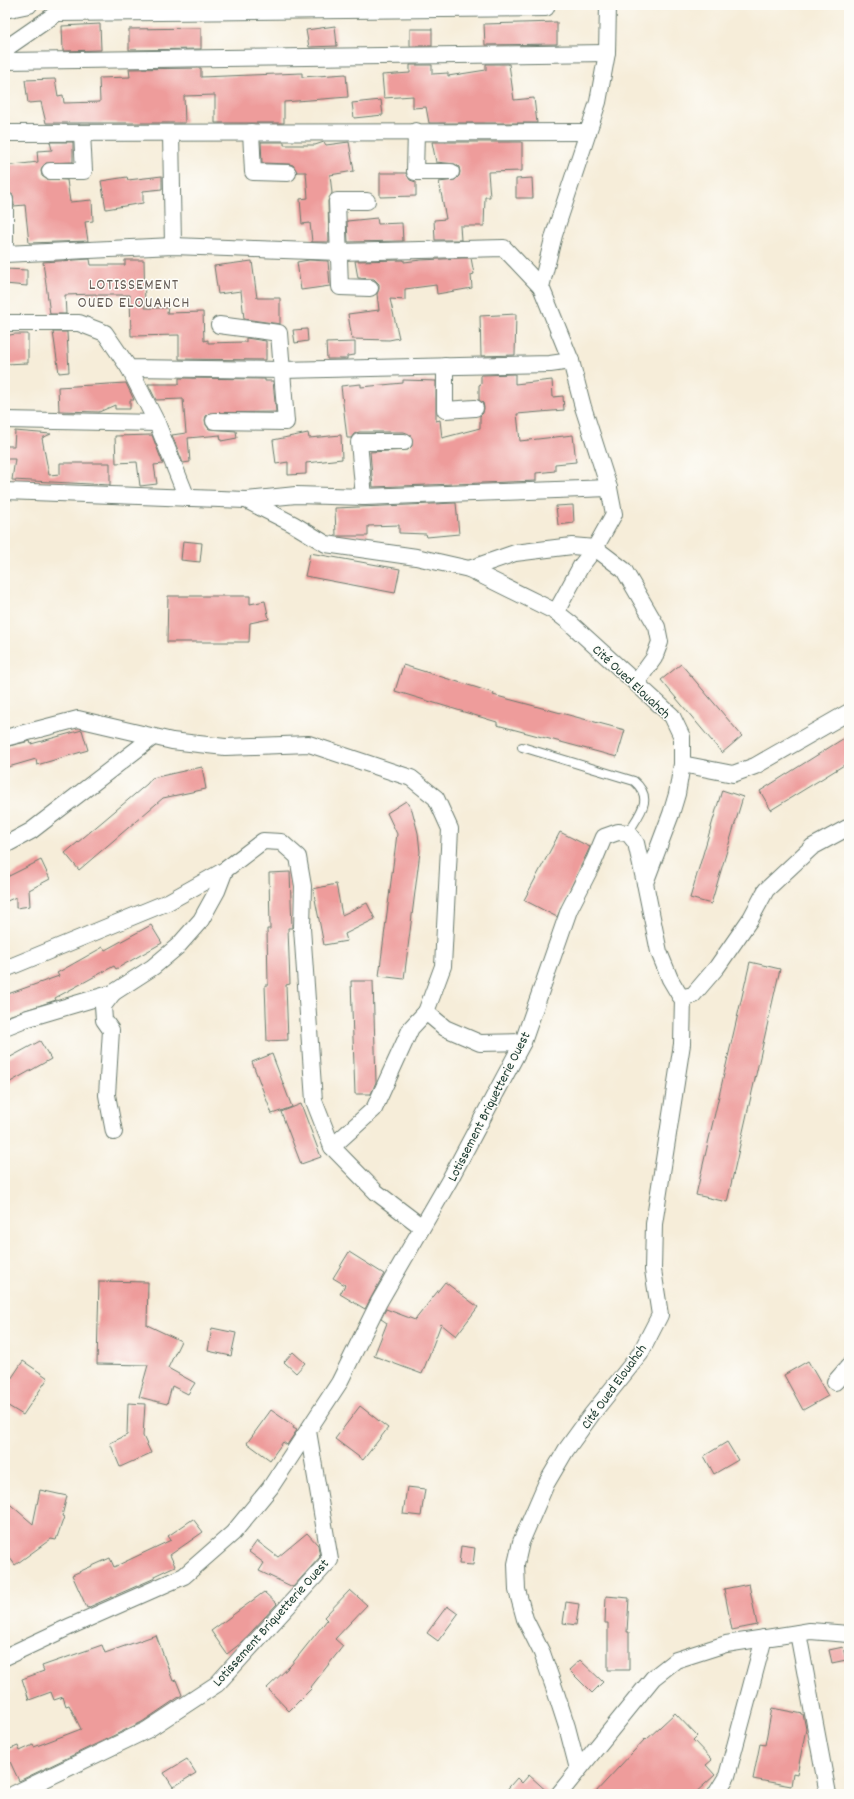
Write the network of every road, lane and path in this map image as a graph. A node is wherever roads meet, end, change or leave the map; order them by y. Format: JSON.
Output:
{"nodes":[{"id":1,"x":29,"y":5,"type":"edge"},
{"id":2,"x":608,"y":5,"type":"edge"},
{"id":3,"x":546,"y":8,"type":"dead end"},
{"id":4,"x":54,"y":9,"type":"edge"},
{"id":5,"x":5,"y":10,"type":"edge"},
{"id":6,"x":5,"y":49,"type":"edge"},
{"id":7,"x":607,"y":53,"type":"junction"},
{"id":8,"x":5,"y":61,"type":"edge"},
{"id":9,"x":416,"y":131,"type":"junction"},
{"id":10,"x":251,"y":132,"type":"junction"},
{"id":11,"x":588,"y":132,"type":"junction"},
{"id":12,"x":5,"y":133,"type":"edge"},
{"id":13,"x":82,"y":133,"type":"junction"},
{"id":14,"x":171,"y":133,"type":"junction"},
{"id":15,"x":50,"y":171,"type":"dead end"},
{"id":16,"x":451,"y":172,"type":"dead end"},
{"id":17,"x":288,"y":173,"type":"dead end"},
{"id":18,"x":5,"y":200,"type":"edge"},
{"id":19,"x":367,"y":201,"type":"dead end"},
{"id":20,"x":173,"y":246,"type":"junction"},
{"id":21,"x":338,"y":252,"type":"junction"},
{"id":22,"x":5,"y":254,"type":"edge"},
{"id":23,"x":541,"y":287,"type":"junction"},
{"id":24,"x":370,"y":288,"type":"dead end"},
{"id":25,"x":5,"y":323,"type":"edge"},
{"id":26,"x":220,"y":325,"type":"dead end"},
{"id":27,"x":571,"y":361,"type":"junction"},
{"id":28,"x":445,"y":366,"type":"junction"},
{"id":29,"x":129,"y":368,"type":"junction"},
{"id":30,"x":282,"y":370,"type":"junction"},
{"id":31,"x":475,"y":408,"type":"dead end"},
{"id":32,"x":5,"y":420,"type":"edge"},
{"id":33,"x":214,"y":421,"type":"dead end"},
{"id":34,"x":158,"y":423,"type":"junction"},
{"id":35,"x":404,"y":442,"type":"dead end"},
{"id":36,"x":609,"y":488,"type":"junction"},
{"id":37,"x":5,"y":491,"type":"edge"},
{"id":38,"x":364,"y":497,"type":"junction"},
{"id":39,"x":187,"y":498,"type":"junction"},
{"id":40,"x":246,"y":500,"type":"junction"},
{"id":41,"x":595,"y":548,"type":"junction"},
{"id":42,"x":469,"y":569,"type":"junction"},
{"id":43,"x":556,"y":612,"type":"junction"},
{"id":44,"x":636,"y":683,"type":"junction"},
{"id":45,"x":849,"y":712,"type":"edge"},
{"id":46,"x":153,"y":736,"type":"junction"},
{"id":47,"x":5,"y":738,"type":"edge"},
{"id":48,"x":522,"y":747,"type":"dead end"},
{"id":49,"x":682,"y":764,"type":"junction"},
{"id":50,"x":849,"y":827,"type":"edge"},
{"id":51,"x":628,"y":833,"type":"junction"},
{"id":52,"x":5,"y":845,"type":"edge"},
{"id":53,"x":225,"y":870,"type":"junction"},
{"id":54,"x":645,"y":883,"type":"junction"},
{"id":55,"x":5,"y":969,"type":"edge"},
{"id":56,"x":113,"y":993,"type":"junction"},
{"id":57,"x":682,"y":997,"type":"junction"},
{"id":58,"x":426,"y":1012,"type":"junction"},
{"id":59,"x":5,"y":1027,"type":"edge"},
{"id":60,"x":523,"y":1042,"type":"junction"},
{"id":61,"x":114,"y":1132,"type":"dead end"},
{"id":62,"x":332,"y":1147,"type":"junction"},
{"id":63,"x":422,"y":1227,"type":"junction"},
{"id":64,"x":849,"y":1366,"type":"edge"},
{"id":65,"x":835,"y":1382,"type":"dead end"},
{"id":66,"x":308,"y":1431,"type":"junction"},
{"id":67,"x":798,"y":1633,"type":"junction"},
{"id":68,"x":849,"y":1634,"type":"edge"},
{"id":69,"x":764,"y":1638,"type":"junction"},
{"id":70,"x":5,"y":1657,"type":"edge"},
{"id":71,"x":578,"y":1770,"type":"junction"},
{"id":72,"x":14,"y":1794,"type":"edge"},
{"id":73,"x":559,"y":1794,"type":"edge"},
{"id":74,"x":716,"y":1794,"type":"edge"},
{"id":75,"x":828,"y":1794,"type":"edge"}],
"edges":[{"from":1,"to":5,"type":"street"},
{"from":2,"to":7,"type":"street"},
{"from":3,"to":4,"type":"street"},
{"from":4,"to":6,"type":"street"},
{"from":7,"to":8,"type":"street"},
{"from":7,"to":11,"type":"street"},
{"from":9,"to":10,"type":"street"},
{"from":9,"to":11,"type":"street"},
{"from":9,"to":16,"type":"street"},
{"from":10,"to":14,"type":"street"},
{"from":10,"to":17,"type":"street"},
{"from":11,"to":23,"type":"street"},
{"from":12,"to":13,"type":"street"},
{"from":13,"to":14,"type":"street"},
{"from":13,"to":15,"type":"street"},
{"from":14,"to":20,"type":"street"},
{"from":18,"to":22,"type":"street"},
{"from":19,"to":21,"type":"street"},
{"from":20,"to":21,"type":"street"},
{"from":20,"to":22,"type":"street"},
{"from":21,"to":23,"type":"street"},
{"from":21,"to":24,"type":"street"},
{"from":23,"to":27,"type":"street"},
{"from":25,"to":29,"type":"street"},
{"from":26,"to":30,"type":"street"},
{"from":27,"to":28,"type":"street"},
{"from":27,"to":36,"type":"street"},
{"from":28,"to":30,"type":"street"},
{"from":28,"to":31,"type":"street"},
{"from":29,"to":30,"type":"street"},
{"from":29,"to":34,"type":"street"},
{"from":30,"to":33,"type":"street"},
{"from":32,"to":34,"type":"street"},
{"from":34,"to":39,"type":"street"},
{"from":35,"to":38,"type":"street"},
{"from":36,"to":38,"type":"street"},
{"from":36,"to":41,"type":"street"},
{"from":37,"to":39,"type":"street"},
{"from":38,"to":40,"type":"street"},
{"from":39,"to":40,"type":"street"},
{"from":40,"to":42,"type":"street","name":"Cité Oued Elouahch"},
{"from":41,"to":42,"type":"street"},
{"from":41,"to":43,"type":"street"},
{"from":41,"to":44,"type":"street"},
{"from":42,"to":43,"type":"street","name":"Cité Oued Elouahch"},
{"from":43,"to":44,"type":"street","name":"Cité Oued Elouahch"},
{"from":44,"to":49,"type":"street","name":"Cité Oued Elouahch"},
{"from":45,"to":49,"type":"street"},
{"from":46,"to":47,"type":"street"},
{"from":46,"to":52,"type":"street"},
{"from":46,"to":58,"type":"street"},
{"from":48,"to":51,"type":"lane"},
{"from":49,"to":54,"type":"street","name":"Cité Oued Elouahch"},
{"from":50,"to":57,"type":"street"},
{"from":51,"to":54,"type":"street"},
{"from":51,"to":60,"type":"street","name":"Lotissement Briquetterie Ouest"},
{"from":53,"to":55,"type":"street"},
{"from":53,"to":56,"type":"street"},
{"from":53,"to":62,"type":"street"},
{"from":54,"to":57,"type":"street"},
{"from":56,"to":59,"type":"street"},
{"from":56,"to":61,"type":"street"},
{"from":57,"to":71,"type":"street","name":"Cité Oued Elouahch"},
{"from":58,"to":60,"type":"street"},
{"from":58,"to":62,"type":"street"},
{"from":60,"to":63,"type":"street","name":"Lotissement Briquetterie Ouest"},
{"from":62,"to":63,"type":"street"},
{"from":63,"to":66,"type":"street","name":"Lotissement Briquetterie Ouest"},
{"from":64,"to":65,"type":"street"},
{"from":66,"to":70,"type":"street","name":"Lotissement Briquetterie Ouest"},
{"from":66,"to":72,"type":"street","name":"Lotissement Briquetterie Ouest"},
{"from":67,"to":68,"type":"street"},
{"from":67,"to":69,"type":"street"},
{"from":67,"to":75,"type":"street"},
{"from":69,"to":71,"type":"street"},
{"from":69,"to":74,"type":"street"},
{"from":71,"to":73,"type":"street"}]}
